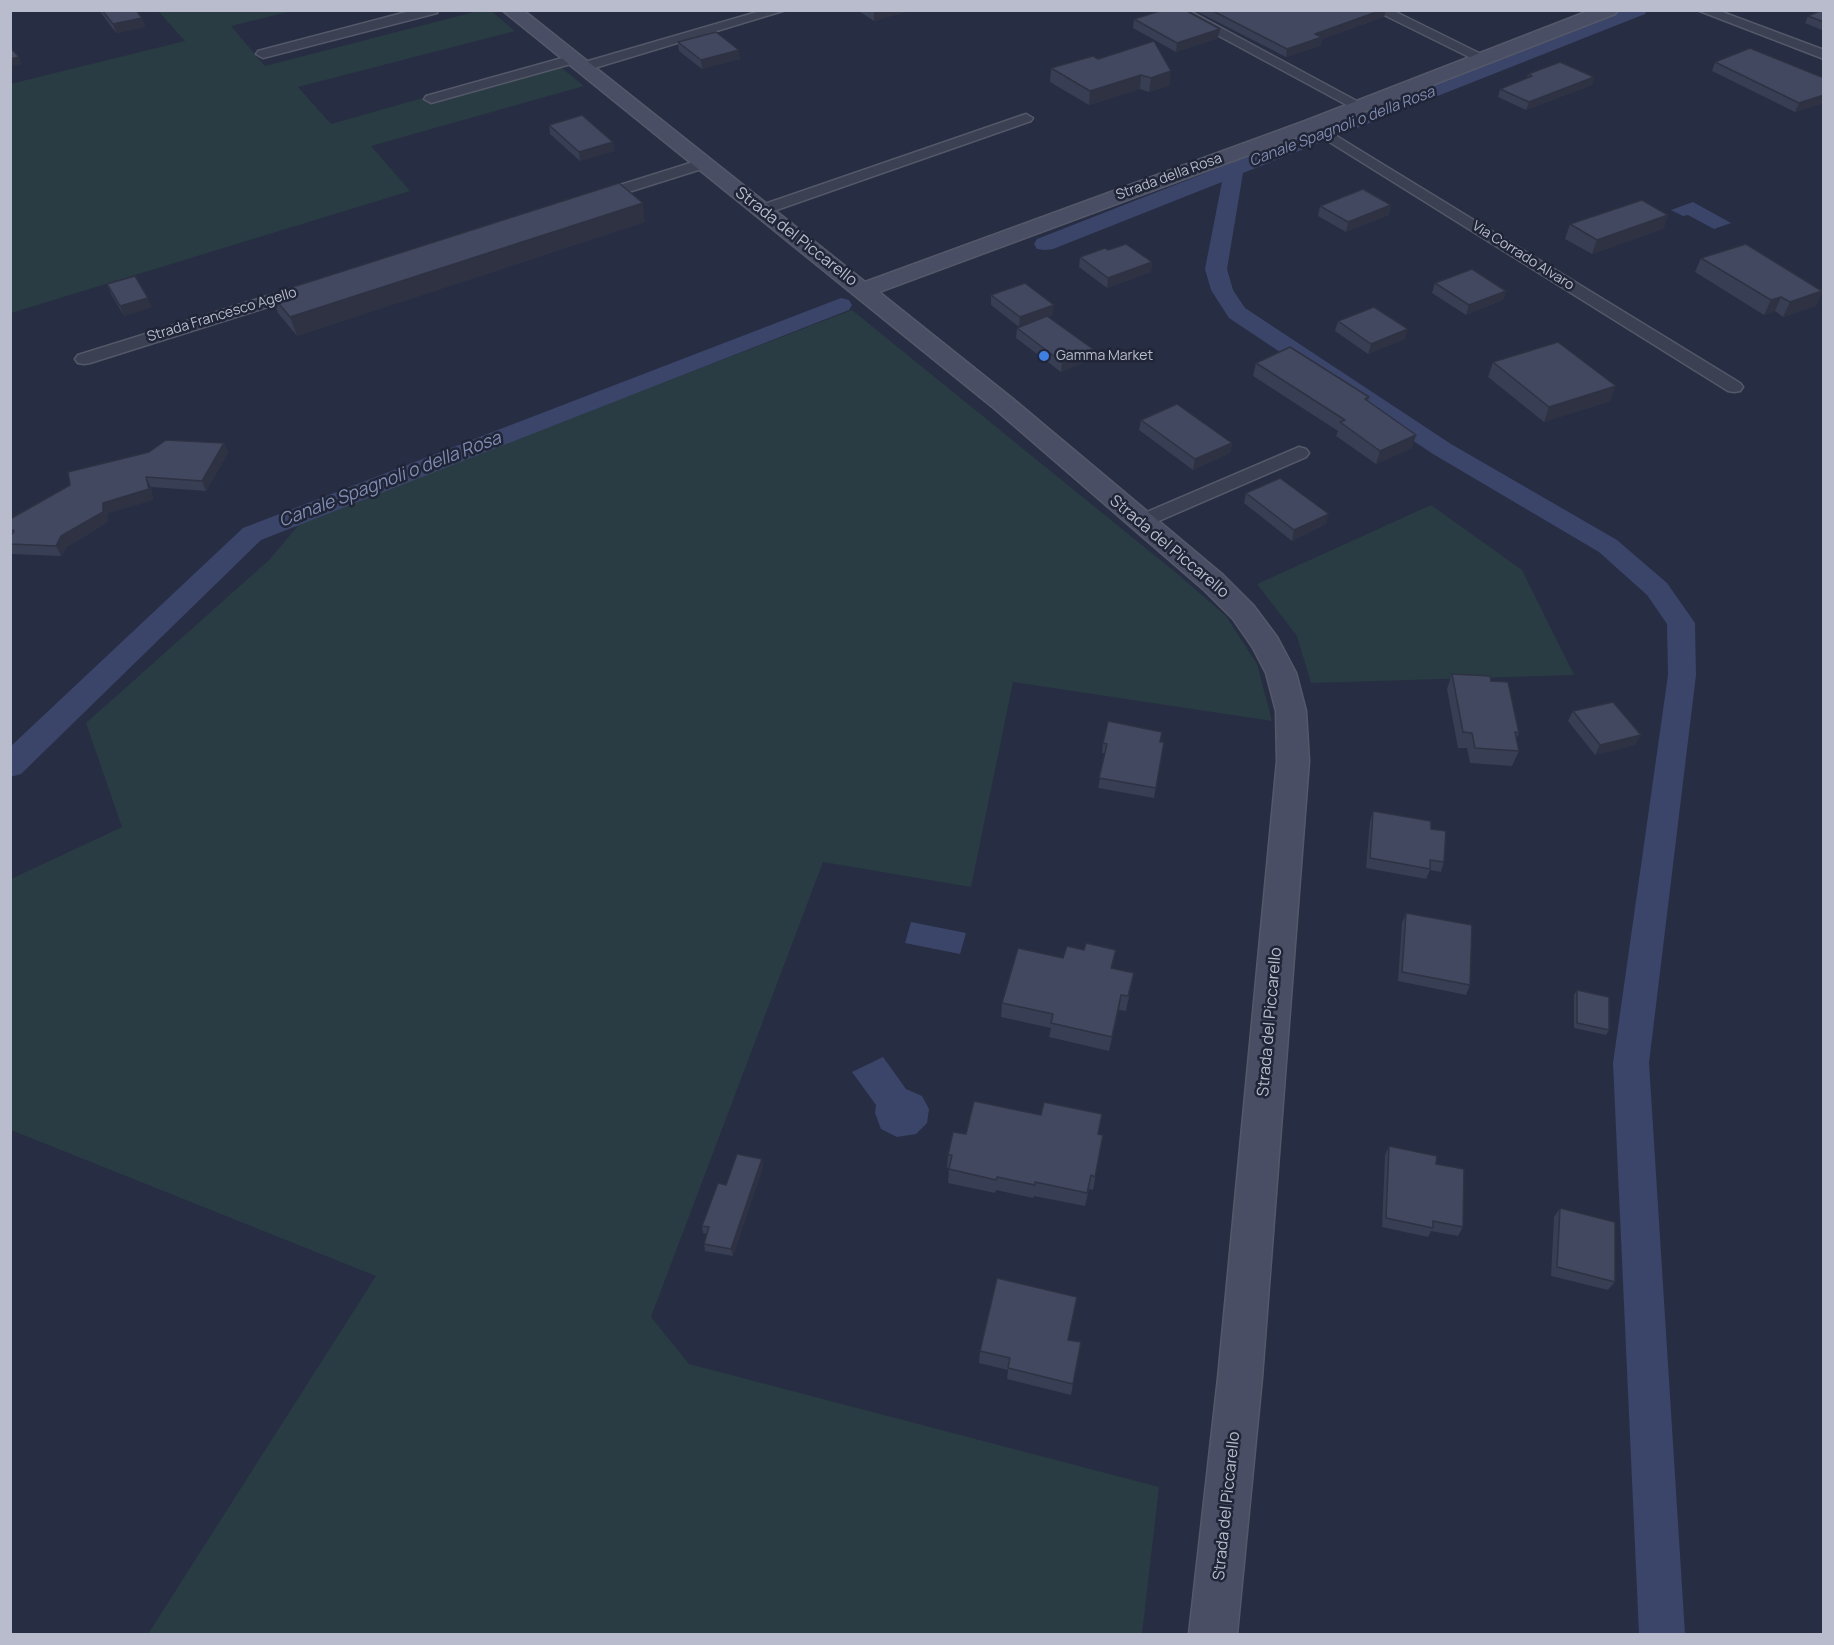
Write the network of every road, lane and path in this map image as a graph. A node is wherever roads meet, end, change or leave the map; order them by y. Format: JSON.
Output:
{"nodes":[{"id":1,"x":432,"y":10,"type":"edge"},
{"id":2,"x":511,"y":10,"type":"edge"},
{"id":3,"x":780,"y":10,"type":"edge"},
{"id":4,"x":1177,"y":10,"type":"edge"},
{"id":5,"x":1380,"y":10,"type":"edge"},
{"id":6,"x":1609,"y":10,"type":"edge"},
{"id":7,"x":1704,"y":10,"type":"edge"},
{"id":8,"x":263,"y":54,"type":"dead end"},
{"id":9,"x":1824,"y":55,"type":"edge"},
{"id":10,"x":1484,"y":59,"type":"junction"},
{"id":11,"x":578,"y":63,"type":"junction"},
{"id":12,"x":431,"y":99,"type":"dead end"},
{"id":13,"x":1359,"y":106,"type":"junction"},
{"id":14,"x":1026,"y":118,"type":"dead end"},
{"id":15,"x":1312,"y":125,"type":"junction"},
{"id":16,"x":703,"y":164,"type":"junction"},
{"id":17,"x":579,"y":203,"type":"edge"},
{"id":18,"x":762,"y":210,"type":"junction"},
{"id":19,"x":320,"y":284,"type":"edge"},
{"id":20,"x":864,"y":290,"type":"junction"},
{"id":21,"x":84,"y":359,"type":"dead end"},
{"id":22,"x":1734,"y":387,"type":"dead end"},
{"id":23,"x":1299,"y":453,"type":"dead end"},
{"id":24,"x":1140,"y":522,"type":"junction"},
{"id":25,"x":1214,"y":1635,"type":"edge"}],
"edges":[{"from":1,"to":8,"type":"street"},
{"from":2,"to":11,"type":"street","name":"Strada del Piccarello"},
{"from":3,"to":11,"type":"street"},
{"from":4,"to":13,"type":"street"},
{"from":5,"to":10,"type":"street"},
{"from":6,"to":10,"type":"street","name":"Strada della Rosa"},
{"from":7,"to":9,"type":"street"},
{"from":10,"to":13,"type":"street","name":"Strada della Rosa"},
{"from":11,"to":12,"type":"street"},
{"from":11,"to":16,"type":"street","name":"Strada del Piccarello"},
{"from":13,"to":15,"type":"street","name":"Strada della Rosa"},
{"from":14,"to":18,"type":"street"},
{"from":15,"to":20,"type":"street","name":"Strada della Rosa"},
{"from":15,"to":22,"type":"street","name":"Via Corrado Alvaro"},
{"from":16,"to":17,"type":"street"},
{"from":16,"to":18,"type":"street","name":"Strada del Piccarello"},
{"from":18,"to":20,"type":"street","name":"Strada del Piccarello"},
{"from":19,"to":21,"type":"street","name":"Strada Francesco Agello"},
{"from":20,"to":24,"type":"street","name":"Strada del Piccarello"},
{"from":23,"to":24,"type":"street"},
{"from":24,"to":25,"type":"street","name":"Strada del Piccarello"}]}
